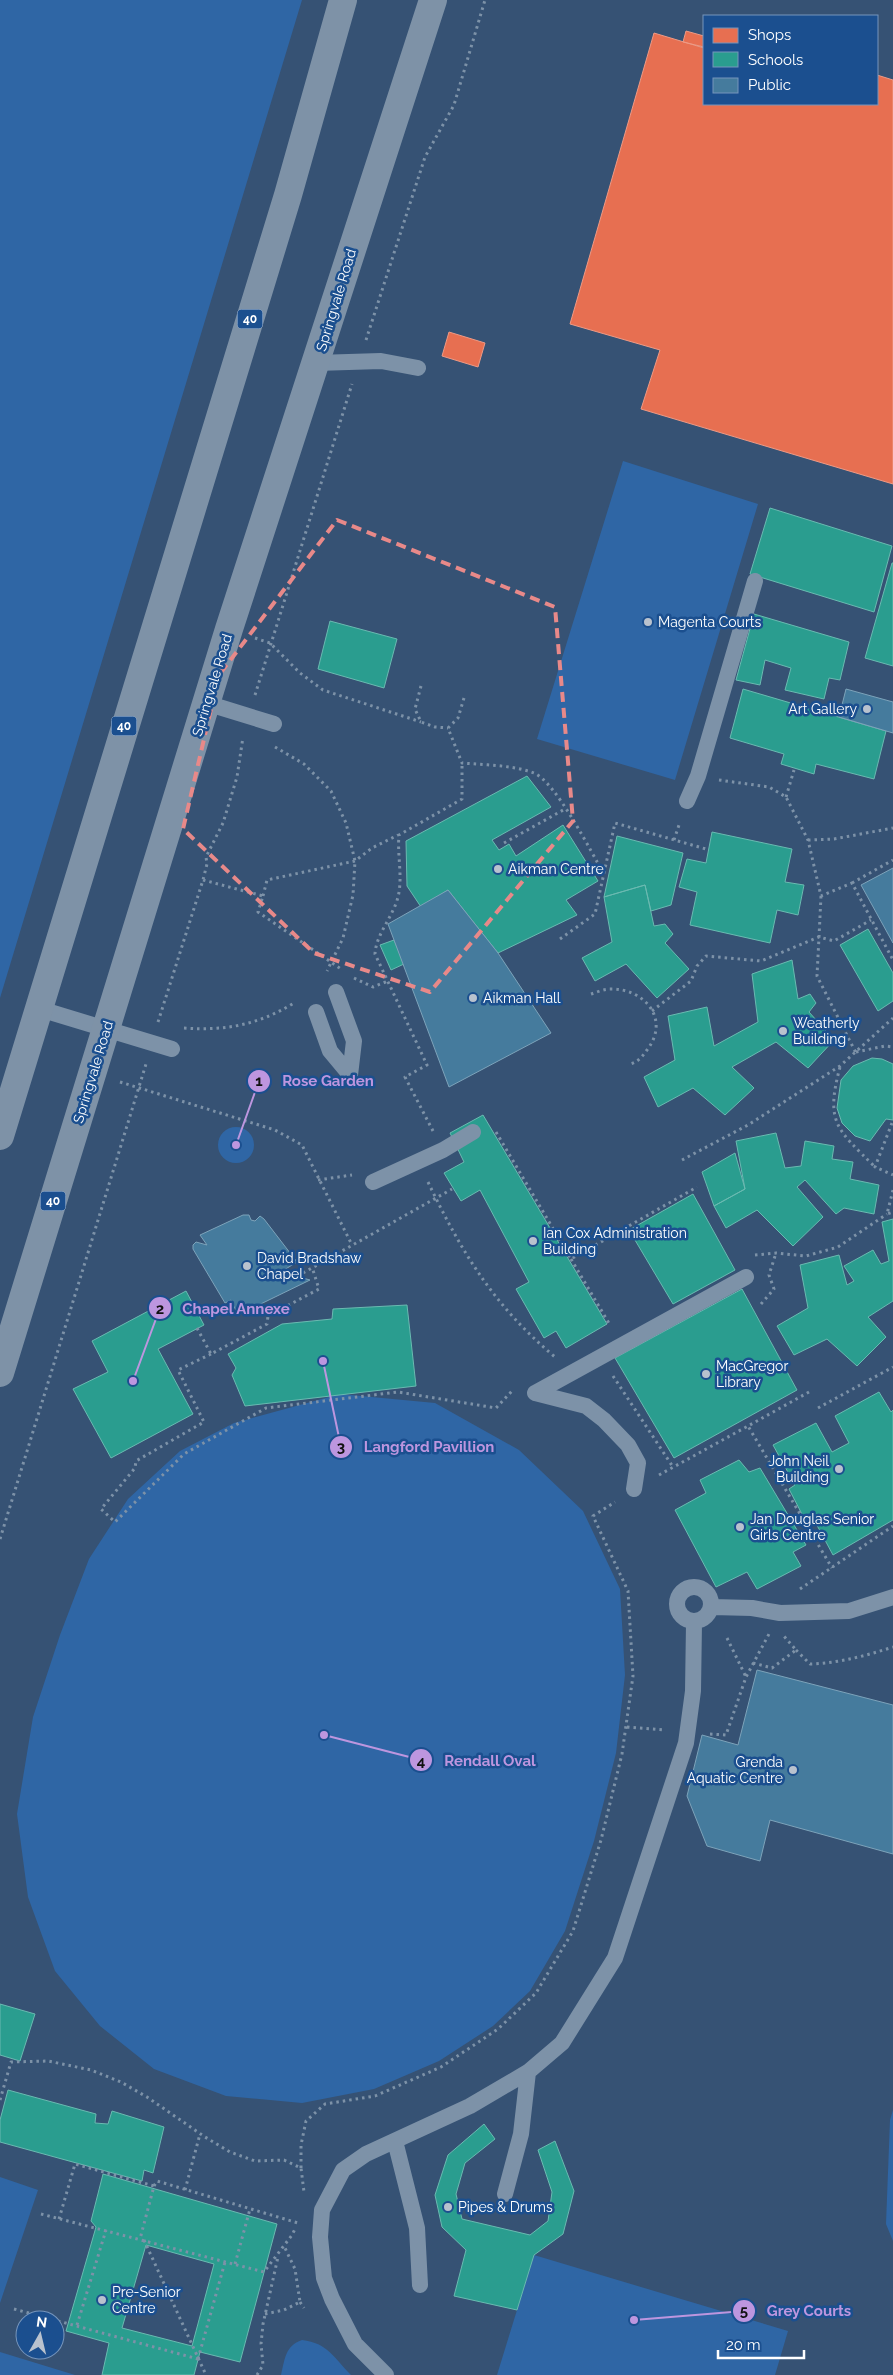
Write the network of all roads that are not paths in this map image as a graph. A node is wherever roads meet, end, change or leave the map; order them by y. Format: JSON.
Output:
{"nodes":[{"id":1,"x":343,"y":0,"type":"edge"},
{"id":2,"x":433,"y":0,"type":"edge"},
{"id":3,"x":316,"y":363,"type":"junction"},
{"id":4,"x":418,"y":368,"type":"dead end"},
{"id":5,"x":755,"y":581,"type":"dead end"},
{"id":6,"x":203,"y":715,"type":"junction"},
{"id":7,"x":274,"y":724,"type":"dead end"},
{"id":8,"x":687,"y":801,"type":"dead end"},
{"id":9,"x":336,"y":992,"type":"dead end"},
{"id":10,"x":40,"y":1009,"type":"junction"},
{"id":11,"x":316,"y":1012,"type":"dead end"},
{"id":12,"x":106,"y":1030,"type":"junction"},
{"id":13,"x":172,"y":1049,"type":"dead end"},
{"id":14,"x":473,"y":1132,"type":"dead end"},
{"id":15,"x":0,"y":1136,"type":"edge"},
{"id":16,"x":373,"y":1182,"type":"dead end"},
{"id":17,"x":746,"y":1277,"type":"dead end"},
{"id":18,"x":0,"y":1373,"type":"edge"},
{"id":19,"x":634,"y":1489,"type":"road end"},
{"id":20,"x":893,"y":1596,"type":"edge"},
{"id":21,"x":712,"y":1606,"type":"junction"},
{"id":22,"x":694,"y":1623,"type":"junction"},
{"id":23,"x":528,"y":2072,"type":"junction"},
{"id":24,"x":395,"y":2141,"type":"junction"},
{"id":25,"x":505,"y":2194,"type":"dead end"},
{"id":26,"x":420,"y":2285,"type":"dead end"},
{"id":27,"x":386,"y":2375,"type":"edge"}],
"edges":[{"from":1,"to":10,"type":"highway","number":"40"},
{"from":2,"to":3,"type":"highway","name":"Springvale Road","number":"40"},
{"from":3,"to":4,"type":"lane"},
{"from":3,"to":6,"type":"highway","name":"Springvale Road","number":"40"},
{"from":5,"to":8,"type":"lane"},
{"from":6,"to":7,"type":"lane"},
{"from":6,"to":12,"type":"highway","name":"Springvale Road","number":"40"},
{"from":9,"to":11,"type":"lane"},
{"from":10,"to":12,"type":"lane"},
{"from":10,"to":15,"type":"highway","number":"40"},
{"from":12,"to":13,"type":"lane"},
{"from":12,"to":18,"type":"highway","name":"Springvale Road","number":"40"},
{"from":14,"to":16,"type":"lane"},
{"from":17,"to":19,"type":"lane"},
{"from":20,"to":21,"type":"lane"},
{"from":21,"to":22,"type":"lane"},
{"from":21,"to":22,"type":"lane"},
{"from":22,"to":23,"type":"lane"},
{"from":23,"to":24,"type":"lane"},
{"from":23,"to":25,"type":"lane"},
{"from":24,"to":26,"type":"lane"},
{"from":24,"to":27,"type":"lane"}]}
